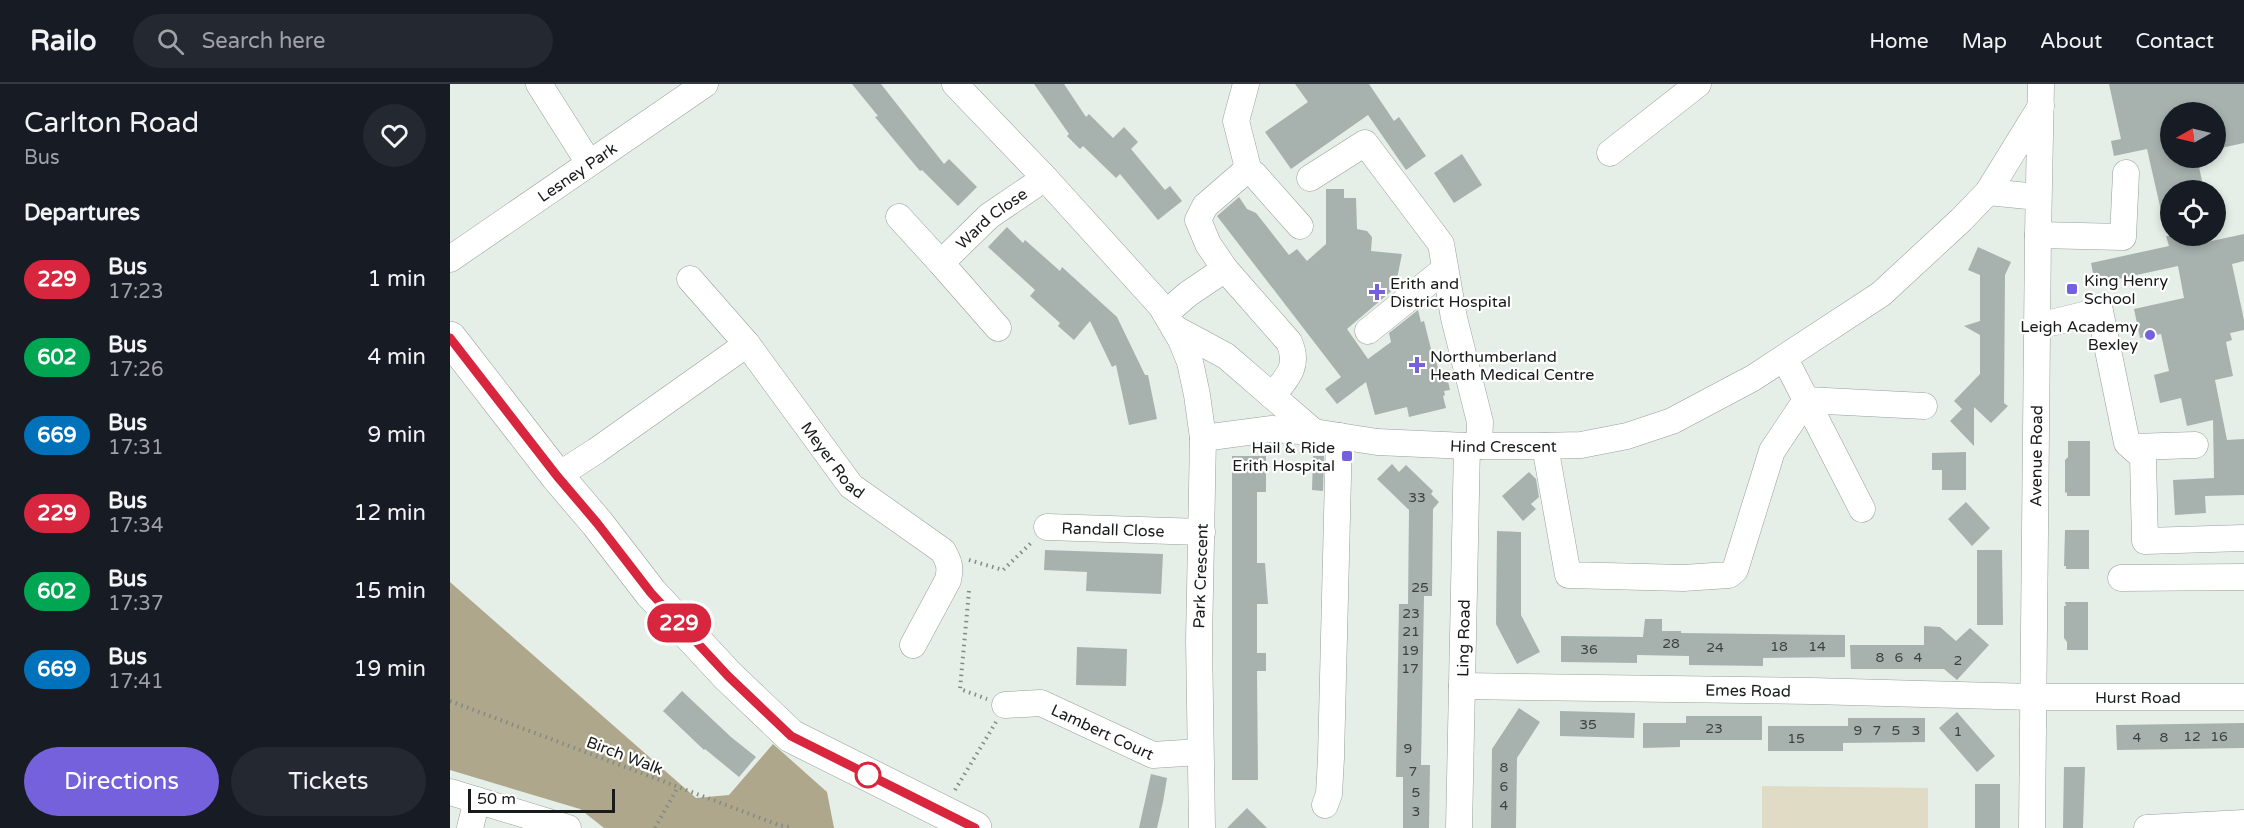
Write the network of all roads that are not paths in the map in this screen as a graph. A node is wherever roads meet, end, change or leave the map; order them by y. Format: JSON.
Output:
{"nodes":[{"id":1,"x":539,"y":84,"type":"edge"},
{"id":2,"x":705,"y":84,"type":"edge"},
{"id":3,"x":955,"y":84,"type":"edge"},
{"id":4,"x":1246,"y":84,"type":"edge"},
{"id":5,"x":1698,"y":84,"type":"edge"},
{"id":6,"x":2041,"y":95,"type":"edge"},
{"id":7,"x":1610,"y":153,"type":"dead end"},
{"id":8,"x":589,"y":163,"type":"junction"},
{"id":9,"x":1249,"y":172,"type":"junction"},
{"id":10,"x":2126,"y":173,"type":"dead end"},
{"id":11,"x":1045,"y":178,"type":"junction"},
{"id":12,"x":1310,"y":178,"type":"dead end"},
{"id":13,"x":1988,"y":192,"type":"junction"},
{"id":14,"x":2038,"y":197,"type":"junction"},
{"id":15,"x":899,"y":218,"type":"dead end"},
{"id":16,"x":1300,"y":226,"type":"dead end"},
{"id":17,"x":2038,"y":235,"type":"junction"},
{"id":18,"x":450,"y":259,"type":"edge"},
{"id":19,"x":941,"y":263,"type":"junction"},
{"id":20,"x":1225,"y":269,"type":"junction"},
{"id":21,"x":1445,"y":269,"type":"junction"},
{"id":22,"x":690,"y":279,"type":"dead end"},
{"id":23,"x":1170,"y":320,"type":"junction"},
{"id":24,"x":2037,"y":326,"type":"junction"},
{"id":25,"x":998,"y":328,"type":"dead end"},
{"id":26,"x":1368,"y":331,"type":"dead end"},
{"id":27,"x":450,"y":338,"type":"edge"},
{"id":28,"x":747,"y":344,"type":"junction"},
{"id":29,"x":1785,"y":359,"type":"junction"},
{"id":30,"x":1272,"y":396,"type":"junction"},
{"id":31,"x":1806,"y":400,"type":"junction"},
{"id":32,"x":1924,"y":406,"type":"dead end"},
{"id":33,"x":1314,"y":432,"type":"junction"},
{"id":34,"x":1339,"y":436,"type":"junction"},
{"id":35,"x":1203,"y":438,"type":"junction"},
{"id":36,"x":2195,"y":445,"type":"dead end"},
{"id":37,"x":1473,"y":446,"type":"junction"},
{"id":38,"x":1545,"y":446,"type":"junction"},
{"id":39,"x":2133,"y":447,"type":"junction"},
{"id":40,"x":557,"y":476,"type":"junction"},
{"id":41,"x":1862,"y":509,"type":"dead end"},
{"id":42,"x":1047,"y":527,"type":"road end"},
{"id":43,"x":1202,"y":531,"type":"junction"},
{"id":44,"x":2244,"y":538,"type":"edge"},
{"id":45,"x":2244,"y":577,"type":"edge"},
{"id":46,"x":2121,"y":578,"type":"dead end"},
{"id":47,"x":913,"y":645,"type":"dead end"},
{"id":48,"x":1462,"y":686,"type":"junction"},
{"id":49,"x":2033,"y":697,"type":"junction"},
{"id":50,"x":2244,"y":697,"type":"edge"},
{"id":51,"x":1005,"y":705,"type":"road end"},
{"id":52,"x":1200,"y":752,"type":"junction"},
{"id":53,"x":450,"y":792,"type":"edge"},
{"id":54,"x":477,"y":800,"type":"junction"},
{"id":55,"x":1325,"y":804,"type":"dead end"},
{"id":56,"x":962,"y":823,"type":"edge"},
{"id":57,"x":2244,"y":823,"type":"edge"},
{"id":58,"x":470,"y":828,"type":"edge"},
{"id":59,"x":568,"y":828,"type":"edge"},
{"id":60,"x":1203,"y":828,"type":"edge"},
{"id":61,"x":1459,"y":828,"type":"edge"},
{"id":62,"x":2032,"y":828,"type":"edge"},
{"id":63,"x":2146,"y":828,"type":"edge"}],
"edges":[{"from":1,"to":8,"type":"street"},
{"from":2,"to":8,"type":"street","name":"Lesney Park"},
{"from":3,"to":11,"type":"street","name":"Park Crescent"},
{"from":4,"to":9,"type":"street"},
{"from":5,"to":7,"type":"street"},
{"from":6,"to":13,"type":"street","name":"Hind Crescent"},
{"from":6,"to":14,"type":"street","name":"Avenue Road"},
{"from":8,"to":18,"type":"street","name":"Lesney Park"},
{"from":9,"to":16,"type":"street"},
{"from":9,"to":20,"type":"street"},
{"from":10,"to":17,"type":"street"},
{"from":11,"to":19,"type":"street","name":"Ward Close"},
{"from":11,"to":23,"type":"street","name":"Park Crescent"},
{"from":12,"to":21,"type":"street","name":"Ling Road"},
{"from":13,"to":14,"type":"street"},
{"from":13,"to":29,"type":"street","name":"Hind Crescent"},
{"from":14,"to":17,"type":"street","name":"Avenue Road"},
{"from":15,"to":19,"type":"street","name":"Ward Close"},
{"from":17,"to":24,"type":"street","name":"Avenue Road"},
{"from":19,"to":25,"type":"street","name":"Ward Close"},
{"from":20,"to":23,"type":"street"},
{"from":20,"to":30,"type":"street"},
{"from":21,"to":26,"type":"street"},
{"from":21,"to":37,"type":"street","name":"Ling Road"},
{"from":22,"to":28,"type":"street","name":"Meyer Road"},
{"from":23,"to":30,"type":"street","name":"Park Crescent"},
{"from":23,"to":35,"type":"street","name":"Park Crescent"},
{"from":24,"to":39,"type":"street"},
{"from":24,"to":49,"type":"street","name":"Avenue Road"},
{"from":27,"to":40,"type":"main road"},
{"from":28,"to":40,"type":"street"},
{"from":28,"to":47,"type":"street","name":"Meyer Road"},
{"from":29,"to":31,"type":"street"},
{"from":29,"to":38,"type":"street","name":"Hind Crescent"},
{"from":30,"to":33,"type":"street","name":"Park Crescent"},
{"from":31,"to":32,"type":"street"},
{"from":31,"to":38,"type":"street"},
{"from":31,"to":41,"type":"street"},
{"from":33,"to":34,"type":"street","name":"Hind Crescent"},
{"from":33,"to":35,"type":"street","name":"Hind Crescent"},
{"from":34,"to":37,"type":"street","name":"Hind Crescent"},
{"from":34,"to":55,"type":"street"},
{"from":35,"to":43,"type":"street","name":"Park Crescent"},
{"from":36,"to":39,"type":"street"},
{"from":37,"to":38,"type":"street","name":"Hind Crescent"},
{"from":37,"to":48,"type":"street","name":"Ling Road"},
{"from":39,"to":44,"type":"street"},
{"from":40,"to":56,"type":"main road"},
{"from":42,"to":43,"type":"street","name":"Randall Close"},
{"from":43,"to":52,"type":"street","name":"Park Crescent"},
{"from":45,"to":46,"type":"street"},
{"from":48,"to":49,"type":"street","name":"Emes Road"},
{"from":48,"to":61,"type":"street","name":"Ling Road"},
{"from":49,"to":50,"type":"street","name":"Hurst Road"},
{"from":49,"to":62,"type":"street","name":"Avenue Road"},
{"from":51,"to":52,"type":"street","name":"Lambert Court"},
{"from":52,"to":60,"type":"street","name":"Park Crescent"},
{"from":53,"to":54,"type":"street"},
{"from":54,"to":58,"type":"street"},
{"from":54,"to":59,"type":"street"},
{"from":57,"to":63,"type":"street"}]}
